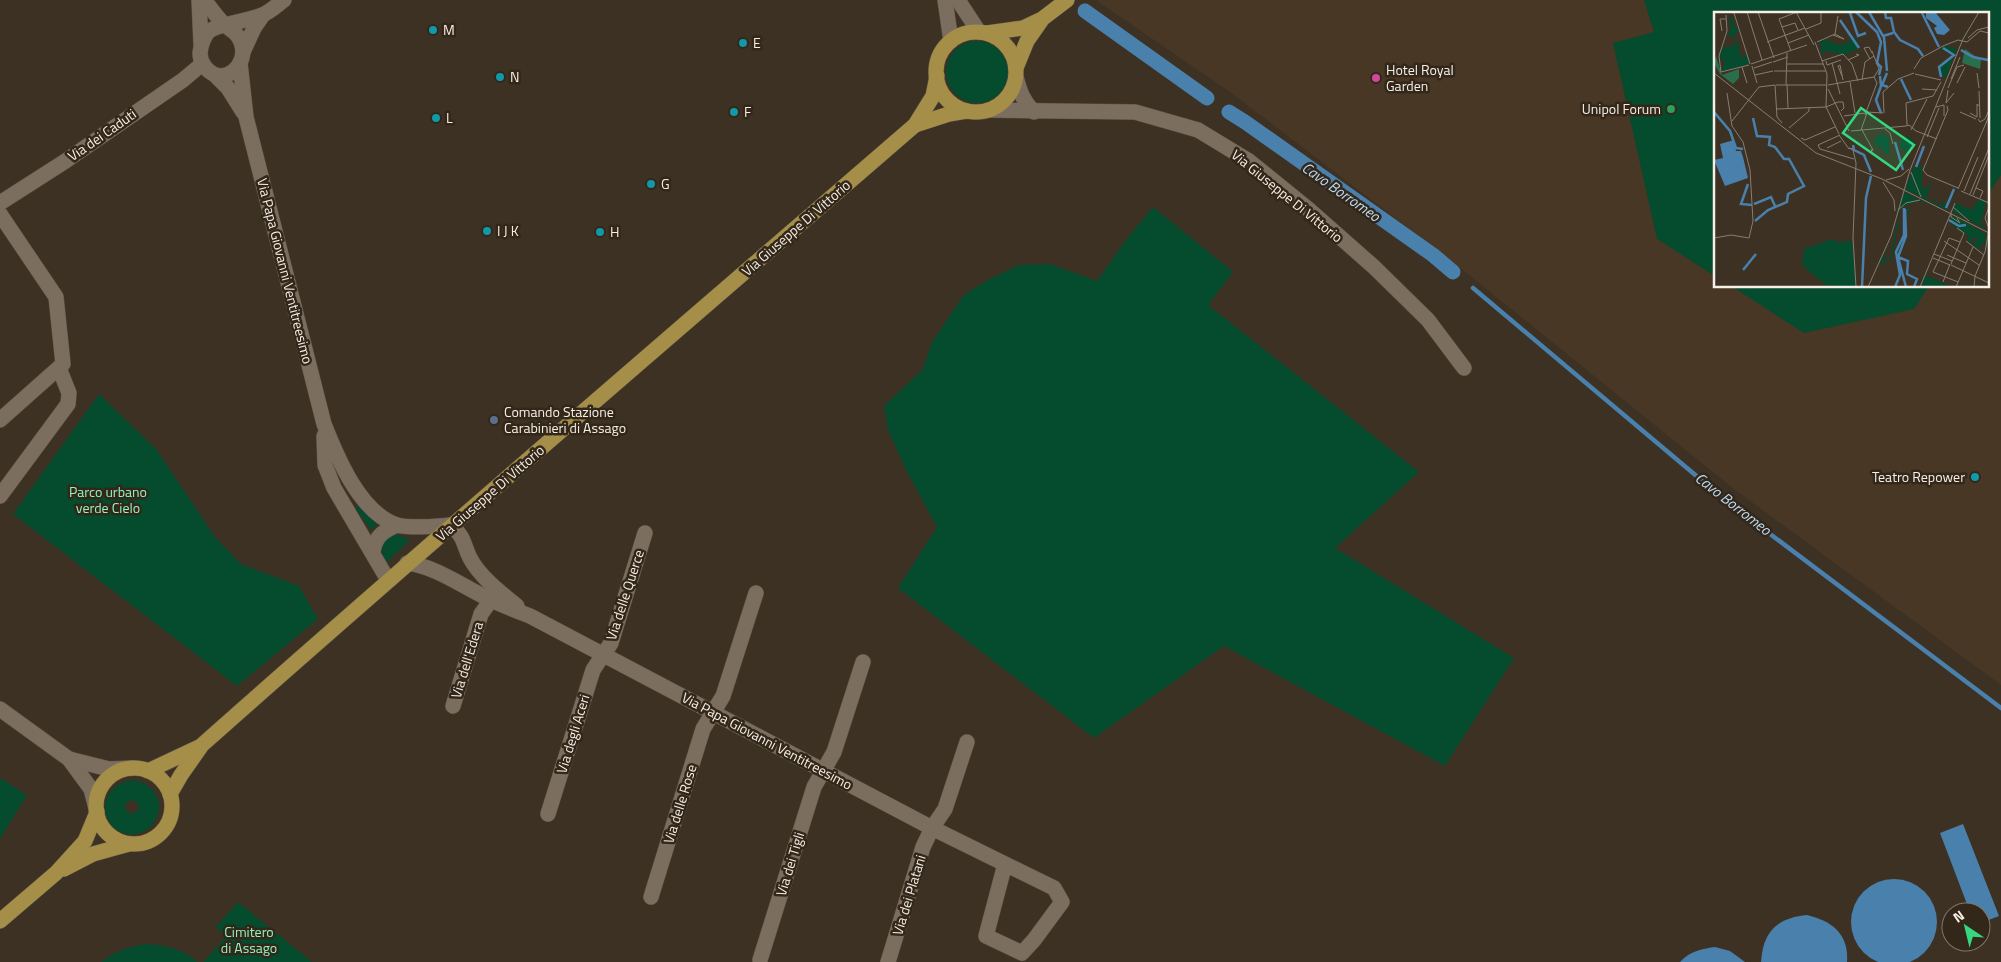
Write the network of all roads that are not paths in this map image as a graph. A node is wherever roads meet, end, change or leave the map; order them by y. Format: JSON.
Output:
{"nodes":[{"id":1,"x":198,"y":0,"type":"edge"},
{"id":2,"x":204,"y":0,"type":"edge"},
{"id":3,"x":284,"y":0,"type":"edge"},
{"id":4,"x":945,"y":0,"type":"edge"},
{"id":5,"x":958,"y":0,"type":"edge"},
{"id":6,"x":1067,"y":0,"type":"edge"},
{"id":7,"x":263,"y":15,"type":"junction"},
{"id":8,"x":1042,"y":19,"type":"junction"},
{"id":9,"x":226,"y":26,"type":"junction"},
{"id":10,"x":983,"y":33,"type":"junction"},
{"id":11,"x":951,"y":41,"type":"junction"},
{"id":12,"x":201,"y":44,"type":"junction"},
{"id":13,"x":242,"y":57,"type":"junction"},
{"id":14,"x":202,"y":64,"type":"junction"},
{"id":15,"x":1016,"y":73,"type":"junction"},
{"id":16,"x":216,"y":76,"type":"junction"},
{"id":17,"x":937,"y":76,"type":"junction"},
{"id":18,"x":988,"y":110,"type":"junction"},
{"id":19,"x":967,"y":111,"type":"junction"},
{"id":20,"x":1034,"y":112,"type":"junction"},
{"id":21,"x":246,"y":117,"type":"junction"},
{"id":22,"x":915,"y":125,"type":"junction"},
{"id":23,"x":0,"y":203,"type":"edge"},
{"id":24,"x":0,"y":214,"type":"edge"},
{"id":25,"x":59,"y":368,"type":"junction"},
{"id":26,"x":1464,"y":368,"type":"dead end"},
{"id":27,"x":0,"y":420,"type":"edge"},
{"id":28,"x":324,"y":424,"type":"junction"},
{"id":29,"x":0,"y":495,"type":"edge"},
{"id":30,"x":397,"y":525,"type":"junction"},
{"id":31,"x":451,"y":525,"type":"junction"},
{"id":32,"x":645,"y":533,"type":"dead end"},
{"id":33,"x":373,"y":551,"type":"junction"},
{"id":34,"x":470,"y":558,"type":"junction"},
{"id":35,"x":407,"y":563,"type":"junction"},
{"id":36,"x":446,"y":577,"type":"junction"},
{"id":37,"x":388,"y":580,"type":"junction"},
{"id":38,"x":756,"y":593,"type":"dead end"},
{"id":39,"x":495,"y":595,"type":"junction"},
{"id":40,"x":603,"y":656,"type":"junction"},
{"id":41,"x":863,"y":662,"type":"dead end"},
{"id":42,"x":453,"y":706,"type":"dead end"},
{"id":43,"x":0,"y":709,"type":"edge"},
{"id":44,"x":713,"y":712,"type":"junction"},
{"id":45,"x":966,"y":742,"type":"dead end"},
{"id":46,"x":202,"y":745,"type":"junction"},
{"id":47,"x":69,"y":759,"type":"junction"},
{"id":48,"x":133,"y":768,"type":"junction"},
{"id":49,"x":823,"y":770,"type":"junction"},
{"id":50,"x":148,"y":771,"type":"junction"},
{"id":51,"x":170,"y":794,"type":"junction"},
{"id":52,"x":97,"y":812,"type":"junction"},
{"id":53,"x":548,"y":814,"type":"dead end"},
{"id":54,"x":932,"y":828,"type":"junction"},
{"id":55,"x":129,"y":844,"type":"junction"},
{"id":56,"x":1005,"y":864,"type":"junction"},
{"id":57,"x":56,"y":873,"type":"junction"},
{"id":58,"x":651,"y":897,"type":"dead end"},
{"id":59,"x":1,"y":921,"type":"edge"},
{"id":60,"x":760,"y":960,"type":"dead end"},
{"id":61,"x":888,"y":962,"type":"edge"}],
"edges":[{"from":1,"to":12,"type":"street"},
{"from":2,"to":9,"type":"street"},
{"from":3,"to":7,"type":"street"},
{"from":4,"to":11,"type":"street"},
{"from":5,"to":10,"type":"street"},
{"from":6,"to":8,"type":"main road"},
{"from":7,"to":9,"type":"street"},
{"from":7,"to":13,"type":"street"},
{"from":8,"to":10,"type":"main road"},
{"from":8,"to":15,"type":"main road"},
{"from":9,"to":12,"type":"street"},
{"from":9,"to":13,"type":"street"},
{"from":10,"to":11,"type":"main road"},
{"from":10,"to":15,"type":"main road"},
{"from":11,"to":17,"type":"main road"},
{"from":12,"to":14,"type":"street"},
{"from":13,"to":16,"type":"street"},
{"from":13,"to":21,"type":"street","name":"Via Papa Giovanni Ventitreesimo"},
{"from":14,"to":16,"type":"street"},
{"from":14,"to":23,"type":"street","name":"Via dei Caduti"},
{"from":15,"to":18,"type":"main road"},
{"from":15,"to":20,"type":"street"},
{"from":16,"to":21,"type":"street","name":"Via Papa Giovanni Ventitreesimo"},
{"from":17,"to":19,"type":"main road"},
{"from":17,"to":22,"type":"main road","name":"Via Giuseppe Di Vittorio"},
{"from":18,"to":19,"type":"main road"},
{"from":18,"to":20,"type":"street","name":"Via Giuseppe Di Vittorio"},
{"from":19,"to":22,"type":"main road","name":"Via Giuseppe Di Vittorio"},
{"from":20,"to":26,"type":"street","name":"Via Giuseppe Di Vittorio"},
{"from":21,"to":28,"type":"street","name":"Via Papa Giovanni Ventitreesimo"},
{"from":22,"to":31,"type":"main road","name":"Via Giuseppe Di Vittorio"},
{"from":24,"to":25,"type":"street"},
{"from":25,"to":27,"type":"street"},
{"from":25,"to":29,"type":"street"},
{"from":28,"to":30,"type":"street","name":"Via Papa Giovanni Ventitreesimo"},
{"from":28,"to":33,"type":"street","name":"Via Papa Giovanni Ventitreesimo"},
{"from":30,"to":31,"type":"street"},
{"from":30,"to":33,"type":"street"},
{"from":31,"to":34,"type":"street","name":"Via Papa Giovanni Ventitreesimo"},
{"from":31,"to":35,"type":"main road","name":"Via Giuseppe Di Vittorio"},
{"from":32,"to":40,"type":"street","name":"Via delle Querce"},
{"from":33,"to":37,"type":"street","name":"Via Papa Giovanni Ventitreesimo"},
{"from":34,"to":36,"type":"street"},
{"from":34,"to":39,"type":"street","name":"Via Papa Giovanni Ventitreesimo"},
{"from":35,"to":36,"type":"street","name":"Via Papa Giovanni Ventitreesimo"},
{"from":35,"to":37,"type":"main road","name":"Via Giuseppe Di Vittorio"},
{"from":36,"to":39,"type":"street","name":"Via Papa Giovanni Ventitreesimo"},
{"from":37,"to":46,"type":"main road","name":"Via Giuseppe Di Vittorio"},
{"from":38,"to":44,"type":"street","name":"Via delle Rose"},
{"from":39,"to":40,"type":"street","name":"Via Papa Giovanni Ventitreesimo"},
{"from":39,"to":42,"type":"street","name":"Via dell'Edera"},
{"from":40,"to":44,"type":"street","name":"Via Papa Giovanni Ventitreesimo"},
{"from":40,"to":53,"type":"street","name":"Via degli Aceri"},
{"from":41,"to":49,"type":"street","name":"Via dei Tigli"},
{"from":43,"to":47,"type":"street"},
{"from":44,"to":49,"type":"street","name":"Via Papa Giovanni Ventitreesimo"},
{"from":44,"to":58,"type":"street","name":"Via delle Rose"},
{"from":45,"to":54,"type":"street","name":"Via dei Platani"},
{"from":46,"to":50,"type":"main road","name":"Via Giuseppe Di Vittorio"},
{"from":46,"to":51,"type":"main road","name":"Via Giuseppe Di Vittorio"},
{"from":47,"to":48,"type":"street"},
{"from":47,"to":52,"type":"street"},
{"from":48,"to":50,"type":"main road"},
{"from":48,"to":52,"type":"main road"},
{"from":49,"to":54,"type":"street","name":"Via Papa Giovanni Ventitreesimo"},
{"from":49,"to":60,"type":"street","name":"Via dei Tigli"},
{"from":50,"to":51,"type":"main road"},
{"from":51,"to":55,"type":"main road"},
{"from":52,"to":55,"type":"main road"},
{"from":52,"to":57,"type":"main road"},
{"from":54,"to":56,"type":"street","name":"Via Papa Giovanni Ventitreesimo"},
{"from":54,"to":61,"type":"street","name":"Via dei Platani"},
{"from":55,"to":57,"type":"main road"},
{"from":56,"to":56,"type":"street","name":"Via Papa Giovanni Ventitreesimo"},
{"from":57,"to":59,"type":"main road"}]}
